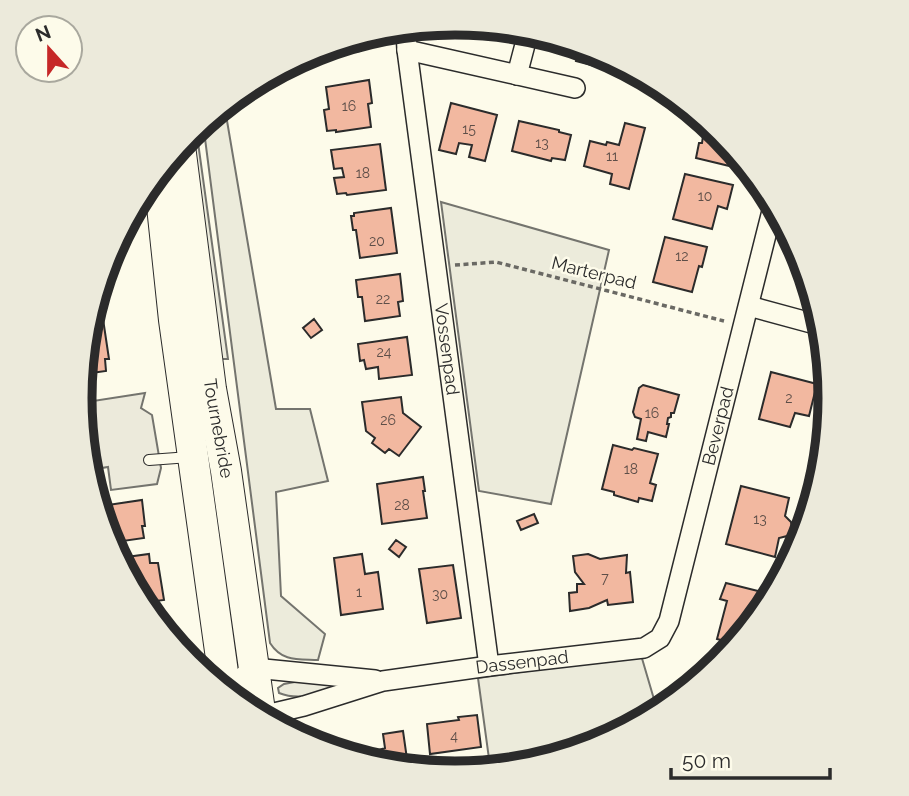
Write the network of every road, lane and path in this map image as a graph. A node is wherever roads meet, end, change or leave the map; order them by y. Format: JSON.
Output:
{"nodes":[{"id":1,"x":407,"y":41,"type":"edge"},
{"id":2,"x":526,"y":42,"type":"edge"},
{"id":3,"x":517,"y":75,"type":"junction"},
{"id":4,"x":575,"y":88,"type":"dead end"},
{"id":5,"x":182,"y":159,"type":"edge"},
{"id":6,"x":160,"y":187,"type":"edge"},
{"id":7,"x":770,"y":219,"type":"edge"},
{"id":8,"x":436,"y":266,"type":"junction"},
{"id":9,"x":749,"y":306,"type":"junction"},
{"id":10,"x":810,"y":323,"type":"edge"},
{"id":11,"x":744,"y":326,"type":"junction"},
{"id":12,"x":208,"y":455,"type":"junction"},
{"id":13,"x":149,"y":460,"type":"dead end"},
{"id":14,"x":660,"y":638,"type":"joint"},
{"id":15,"x":489,"y":666,"type":"junction"},
{"id":16,"x":254,"y":668,"type":"junction"},
{"id":17,"x":225,"y":679,"type":"edge"},
{"id":18,"x":383,"y":681,"type":"junction"},
{"id":19,"x":232,"y":684,"type":"edge"},
{"id":20,"x":260,"y":704,"type":"edge"},
{"id":21,"x":275,"y":713,"type":"edge"}],
"edges":[{"from":1,"to":3,"type":"street"},
{"from":1,"to":8,"type":"street","name":"Vossenpad"},
{"from":2,"to":3,"type":"street"},
{"from":3,"to":4,"type":"street"},
{"from":5,"to":12,"type":"main road","name":"Tournebride"},
{"from":6,"to":12,"type":"main road","name":"Tournebride"},
{"from":7,"to":9,"type":"street","name":"Beverpad"},
{"from":8,"to":11,"type":"path","name":"Marterpad"},
{"from":8,"to":15,"type":"street","name":"Vossenpad"},
{"from":9,"to":10,"type":"street"},
{"from":9,"to":11,"type":"street","name":"Beverpad"},
{"from":11,"to":14,"type":"street","name":"Beverpad"},
{"from":12,"to":13,"type":"lane"},
{"from":12,"to":16,"type":"main road","name":"Tournebride"},
{"from":12,"to":17,"type":"main road","name":"Tournebride"},
{"from":14,"to":15,"type":"street","name":"Dassenpad"},
{"from":15,"to":18,"type":"street","name":"Dassenpad"},
{"from":16,"to":18,"type":"street","name":"Dassenpad"},
{"from":16,"to":19,"type":"street"},
{"from":16,"to":20,"type":"main road","name":"Tournebride"},
{"from":18,"to":21,"type":"street","name":"Dassenpad"}]}
